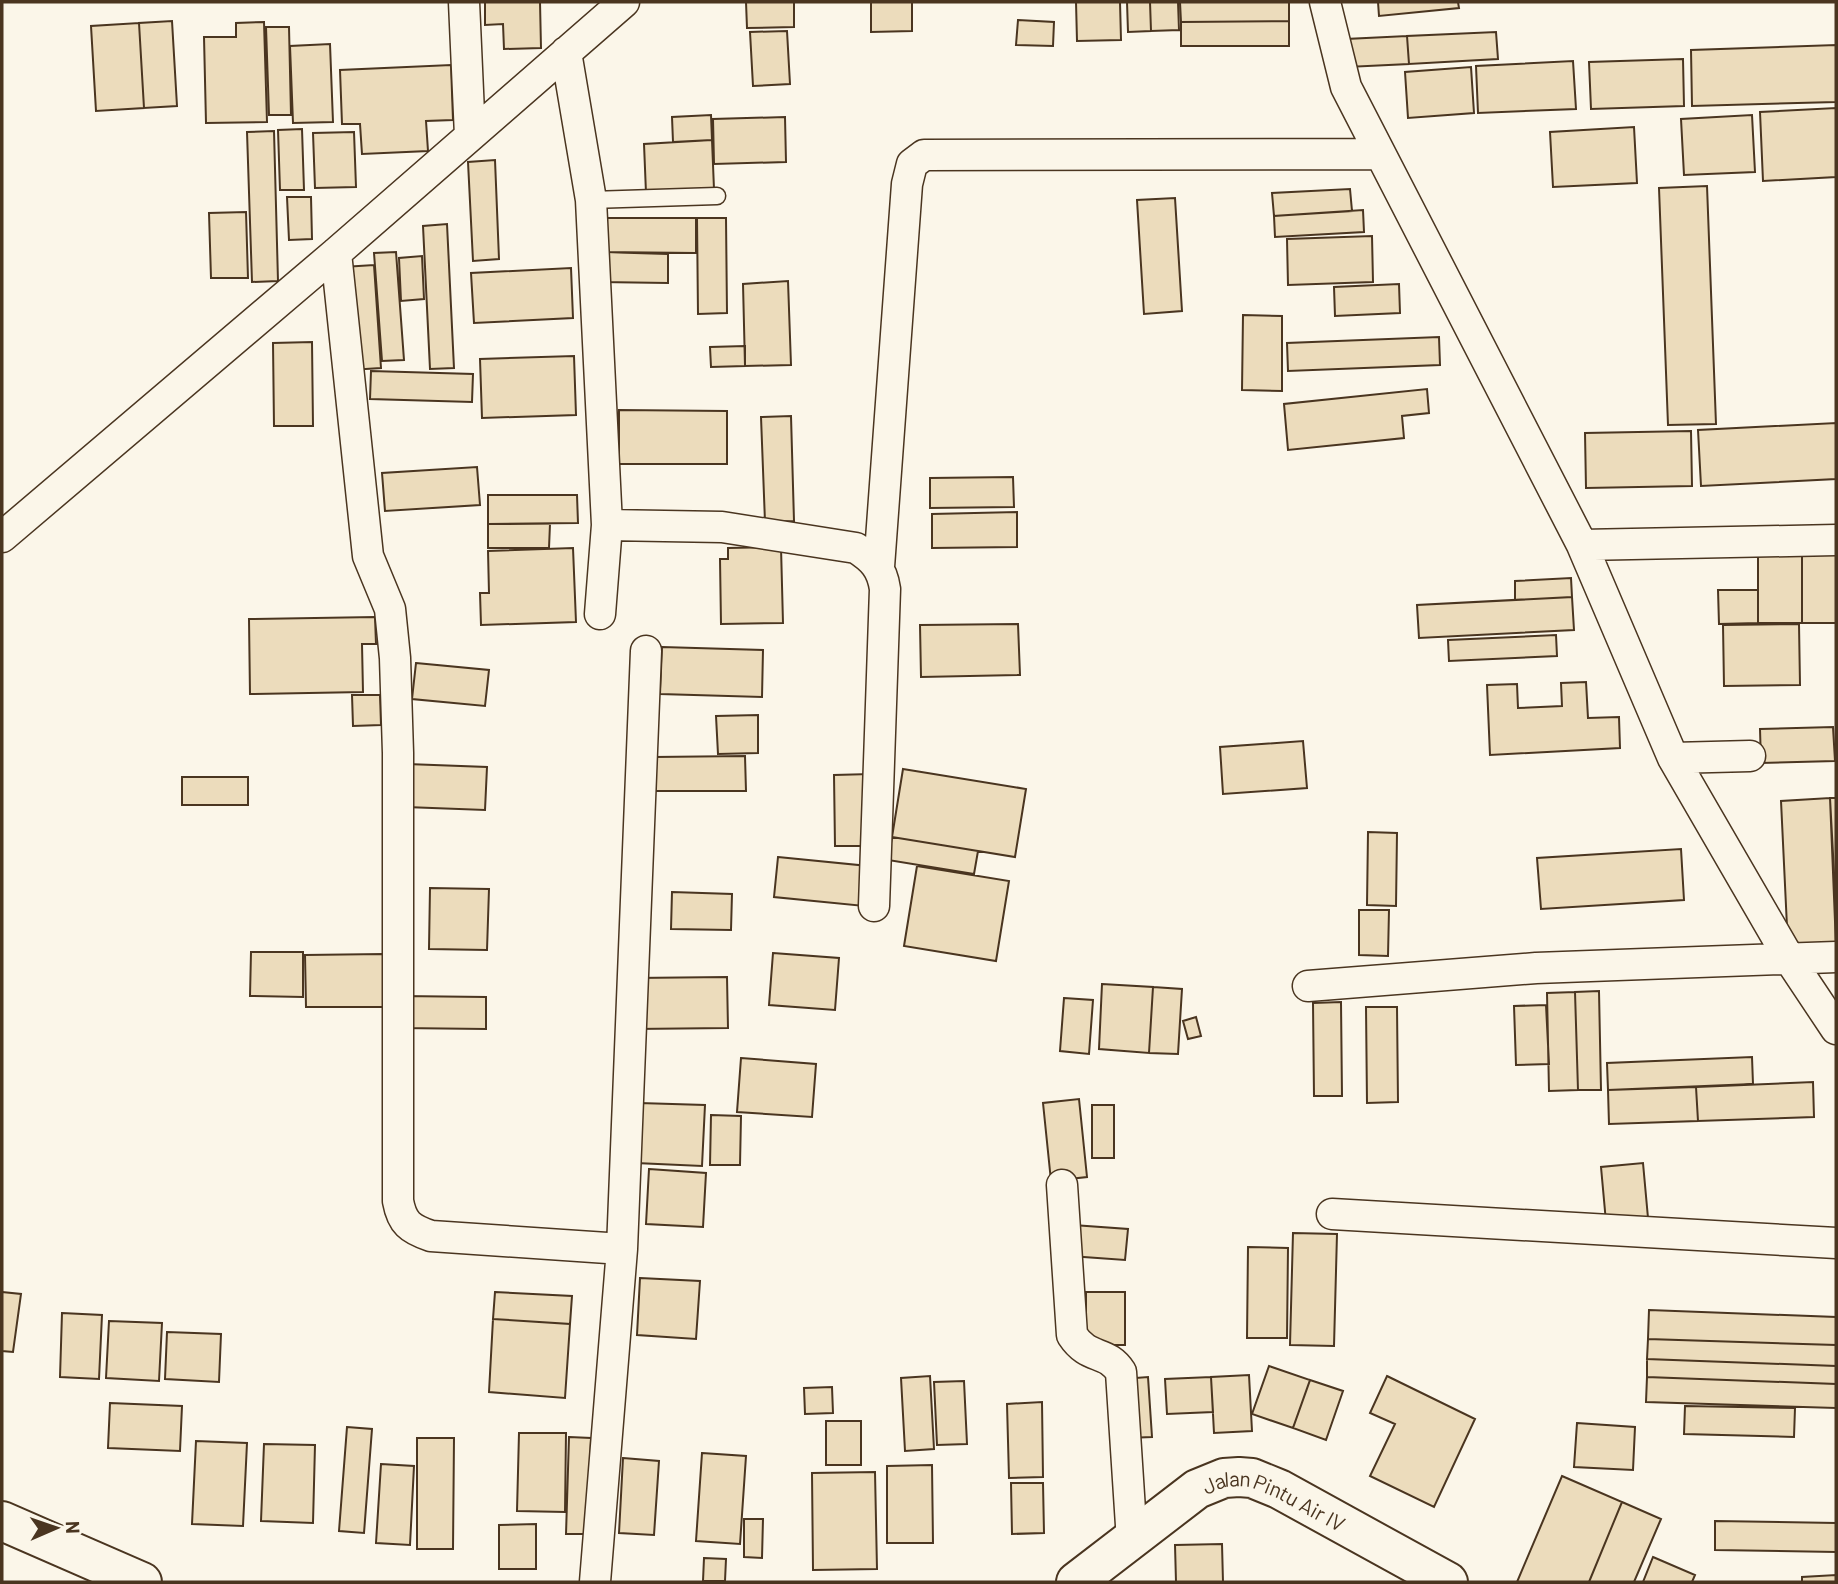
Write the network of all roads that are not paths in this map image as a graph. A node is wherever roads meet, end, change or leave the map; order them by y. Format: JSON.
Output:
{"nodes":[{"id":1,"x":464,"y":2,"type":"edge"},
{"id":2,"x":624,"y":2,"type":"edge"},
{"id":3,"x":1325,"y":2,"type":"edge"},
{"id":4,"x":566,"y":52,"type":"junction"},
{"id":5,"x":470,"y":136,"type":"junction"},
{"id":6,"x":1380,"y":154,"type":"junction"},
{"id":7,"x":717,"y":196,"type":"dead end"},
{"id":8,"x":591,"y":200,"type":"junction"},
{"id":9,"x":336,"y":253,"type":"junction"},
{"id":10,"x":607,"y":525,"type":"junction"},
{"id":11,"x":2,"y":537,"type":"edge"},
{"id":12,"x":1836,"y":540,"type":"edge"},
{"id":13,"x":1582,"y":545,"type":"junction"},
{"id":14,"x":879,"y":567,"type":"junction"},
{"id":15,"x":600,"y":614,"type":"dead end"},
{"id":16,"x":646,"y":651,"type":"dead end"},
{"id":17,"x":1750,"y":756,"type":"dead end"},
{"id":18,"x":1673,"y":758,"type":"junction"},
{"id":19,"x":874,"y":906,"type":"dead end"},
{"id":20,"x":1836,"y":957,"type":"edge"},
{"id":21,"x":1790,"y":960,"type":"junction"},
{"id":22,"x":1308,"y":986,"type":"dead end"},
{"id":23,"x":1836,"y":1029,"type":"edge"},
{"id":24,"x":1062,"y":1185,"type":"dead end"},
{"id":25,"x":1332,"y":1214,"type":"dead end"},
{"id":26,"x":1836,"y":1243,"type":"edge"},
{"id":27,"x":622,"y":1249,"type":"junction"},
{"id":28,"x":2,"y":1521,"type":"edge"},
{"id":29,"x":1132,"y":1541,"type":"junction"},
{"id":30,"x":142,"y":1582,"type":"edge"},
{"id":31,"x":595,"y":1582,"type":"edge"},
{"id":32,"x":1076,"y":1582,"type":"edge"},
{"id":33,"x":1448,"y":1582,"type":"edge"}],
"edges":[{"from":1,"to":5,"type":"street"},
{"from":2,"to":4,"type":"street"},
{"from":3,"to":6,"type":"street"},
{"from":4,"to":5,"type":"street"},
{"from":4,"to":8,"type":"street"},
{"from":5,"to":9,"type":"street"},
{"from":6,"to":13,"type":"street"},
{"from":6,"to":14,"type":"street"},
{"from":7,"to":8,"type":"lane"},
{"from":8,"to":10,"type":"street"},
{"from":9,"to":11,"type":"street"},
{"from":9,"to":27,"type":"street"},
{"from":10,"to":14,"type":"street"},
{"from":10,"to":15,"type":"street"},
{"from":12,"to":13,"type":"street"},
{"from":13,"to":18,"type":"street"},
{"from":14,"to":19,"type":"street"},
{"from":16,"to":27,"type":"street"},
{"from":17,"to":18,"type":"street"},
{"from":18,"to":21,"type":"street"},
{"from":20,"to":21,"type":"street"},
{"from":21,"to":22,"type":"street"},
{"from":21,"to":23,"type":"street"},
{"from":24,"to":29,"type":"street"},
{"from":25,"to":26,"type":"street"},
{"from":27,"to":31,"type":"street"},
{"from":28,"to":30,"type":"main road"},
{"from":29,"to":32,"type":"main road","name":"Jalan Pintu Air IV"},
{"from":29,"to":33,"type":"main road","name":"Jalan Pintu Air IV"}]}
